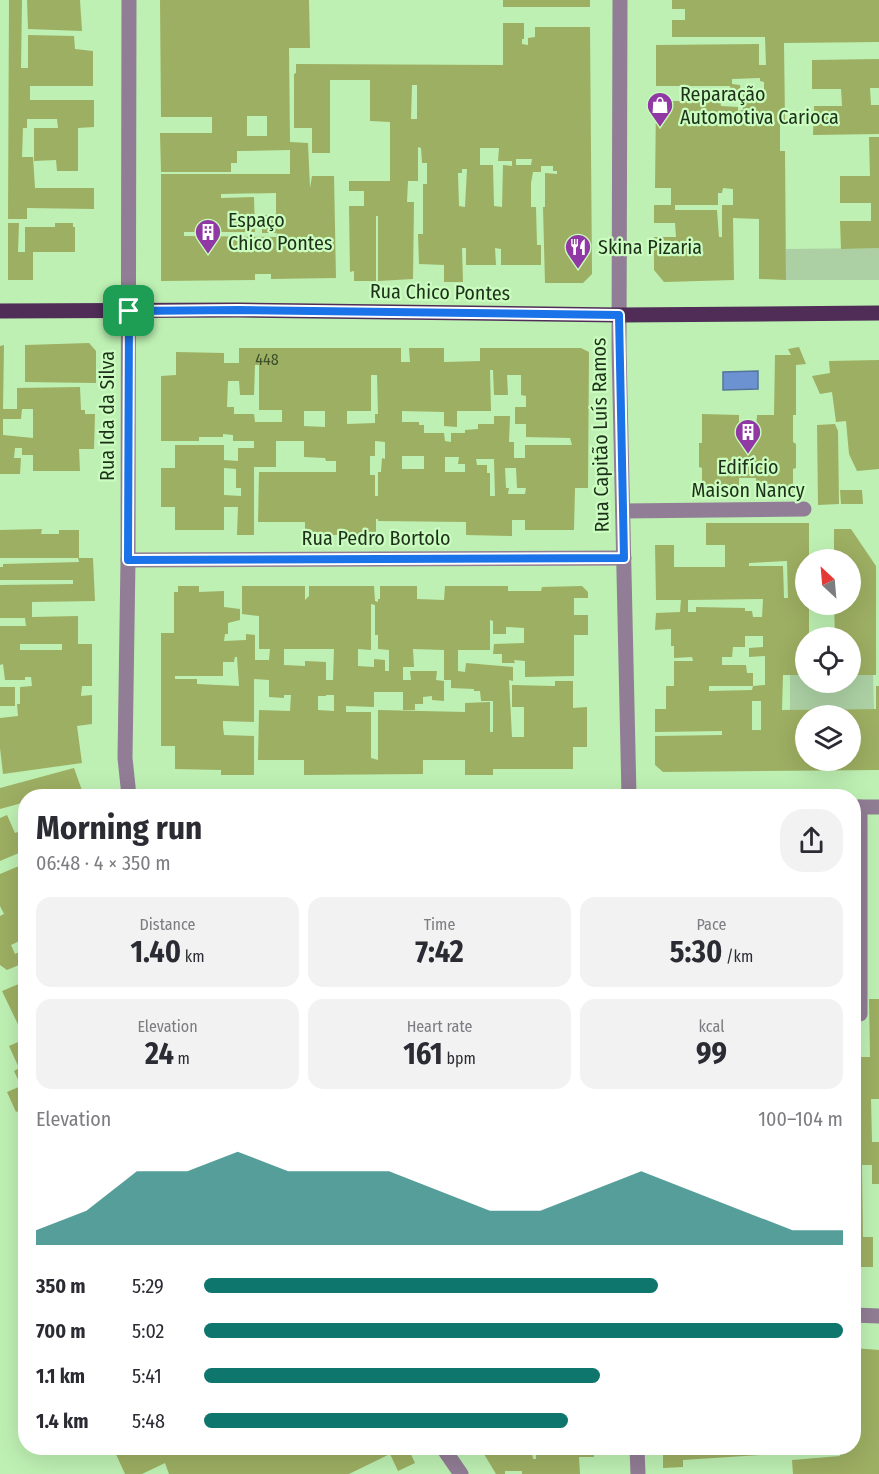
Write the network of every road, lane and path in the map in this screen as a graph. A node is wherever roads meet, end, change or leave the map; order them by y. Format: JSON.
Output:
{"nodes":[{"id":1,"x":129,"y":0,"type":"edge"},
{"id":2,"x":620,"y":0,"type":"edge"},
{"id":3,"x":0,"y":311,"type":"edge"},
{"id":4,"x":129,"y":311,"type":"junction"},
{"id":5,"x":879,"y":313,"type":"edge"},
{"id":6,"x":619,"y":315,"type":"junction"},
{"id":7,"x":804,"y":508,"type":"dead end"},
{"id":8,"x":623,"y":511,"type":"junction"},
{"id":9,"x":624,"y":558,"type":"junction"},
{"id":10,"x":128,"y":560,"type":"junction"},
{"id":11,"x":128,"y":789,"type":"edge"},
{"id":12,"x":629,"y":789,"type":"edge"},
{"id":13,"x":861,"y":807,"type":"edge"},
{"id":14,"x":879,"y":807,"type":"edge"},
{"id":15,"x":861,"y":1315,"type":"edge"},
{"id":16,"x":879,"y":1316,"type":"edge"},
{"id":17,"x":448,"y":1455,"type":"edge"},
{"id":18,"x":637,"y":1455,"type":"edge"},
{"id":19,"x":461,"y":1474,"type":"edge"},
{"id":20,"x":638,"y":1474,"type":"edge"}],
"edges":[{"from":1,"to":4,"type":"street","name":"Rua Ida da Silva"},
{"from":2,"to":6,"type":"street","name":"Rua Capitão Luís Ramos"},
{"from":3,"to":4,"type":"main road","name":"Rua Chico Pontes"},
{"from":4,"to":6,"type":"main road","name":"Rua Chico Pontes"},
{"from":4,"to":10,"type":"street","name":"Rua Ida da Silva"},
{"from":5,"to":6,"type":"main road","name":"Rua Chico Pontes"},
{"from":6,"to":8,"type":"street","name":"Rua Capitão Luís Ramos"},
{"from":7,"to":8,"type":"street"},
{"from":8,"to":9,"type":"street","name":"Rua Capitão Luís Ramos"},
{"from":9,"to":10,"type":"street","name":"Rua Pedro Bortolo"},
{"from":9,"to":12,"type":"street","name":"Rua Capitão Luís Ramos"},
{"from":10,"to":11,"type":"street","name":"Rua Ida da Silva"},
{"from":13,"to":14,"type":"street"},
{"from":15,"to":16,"type":"street"},
{"from":17,"to":19,"type":"street"},
{"from":18,"to":20,"type":"street"}]}
